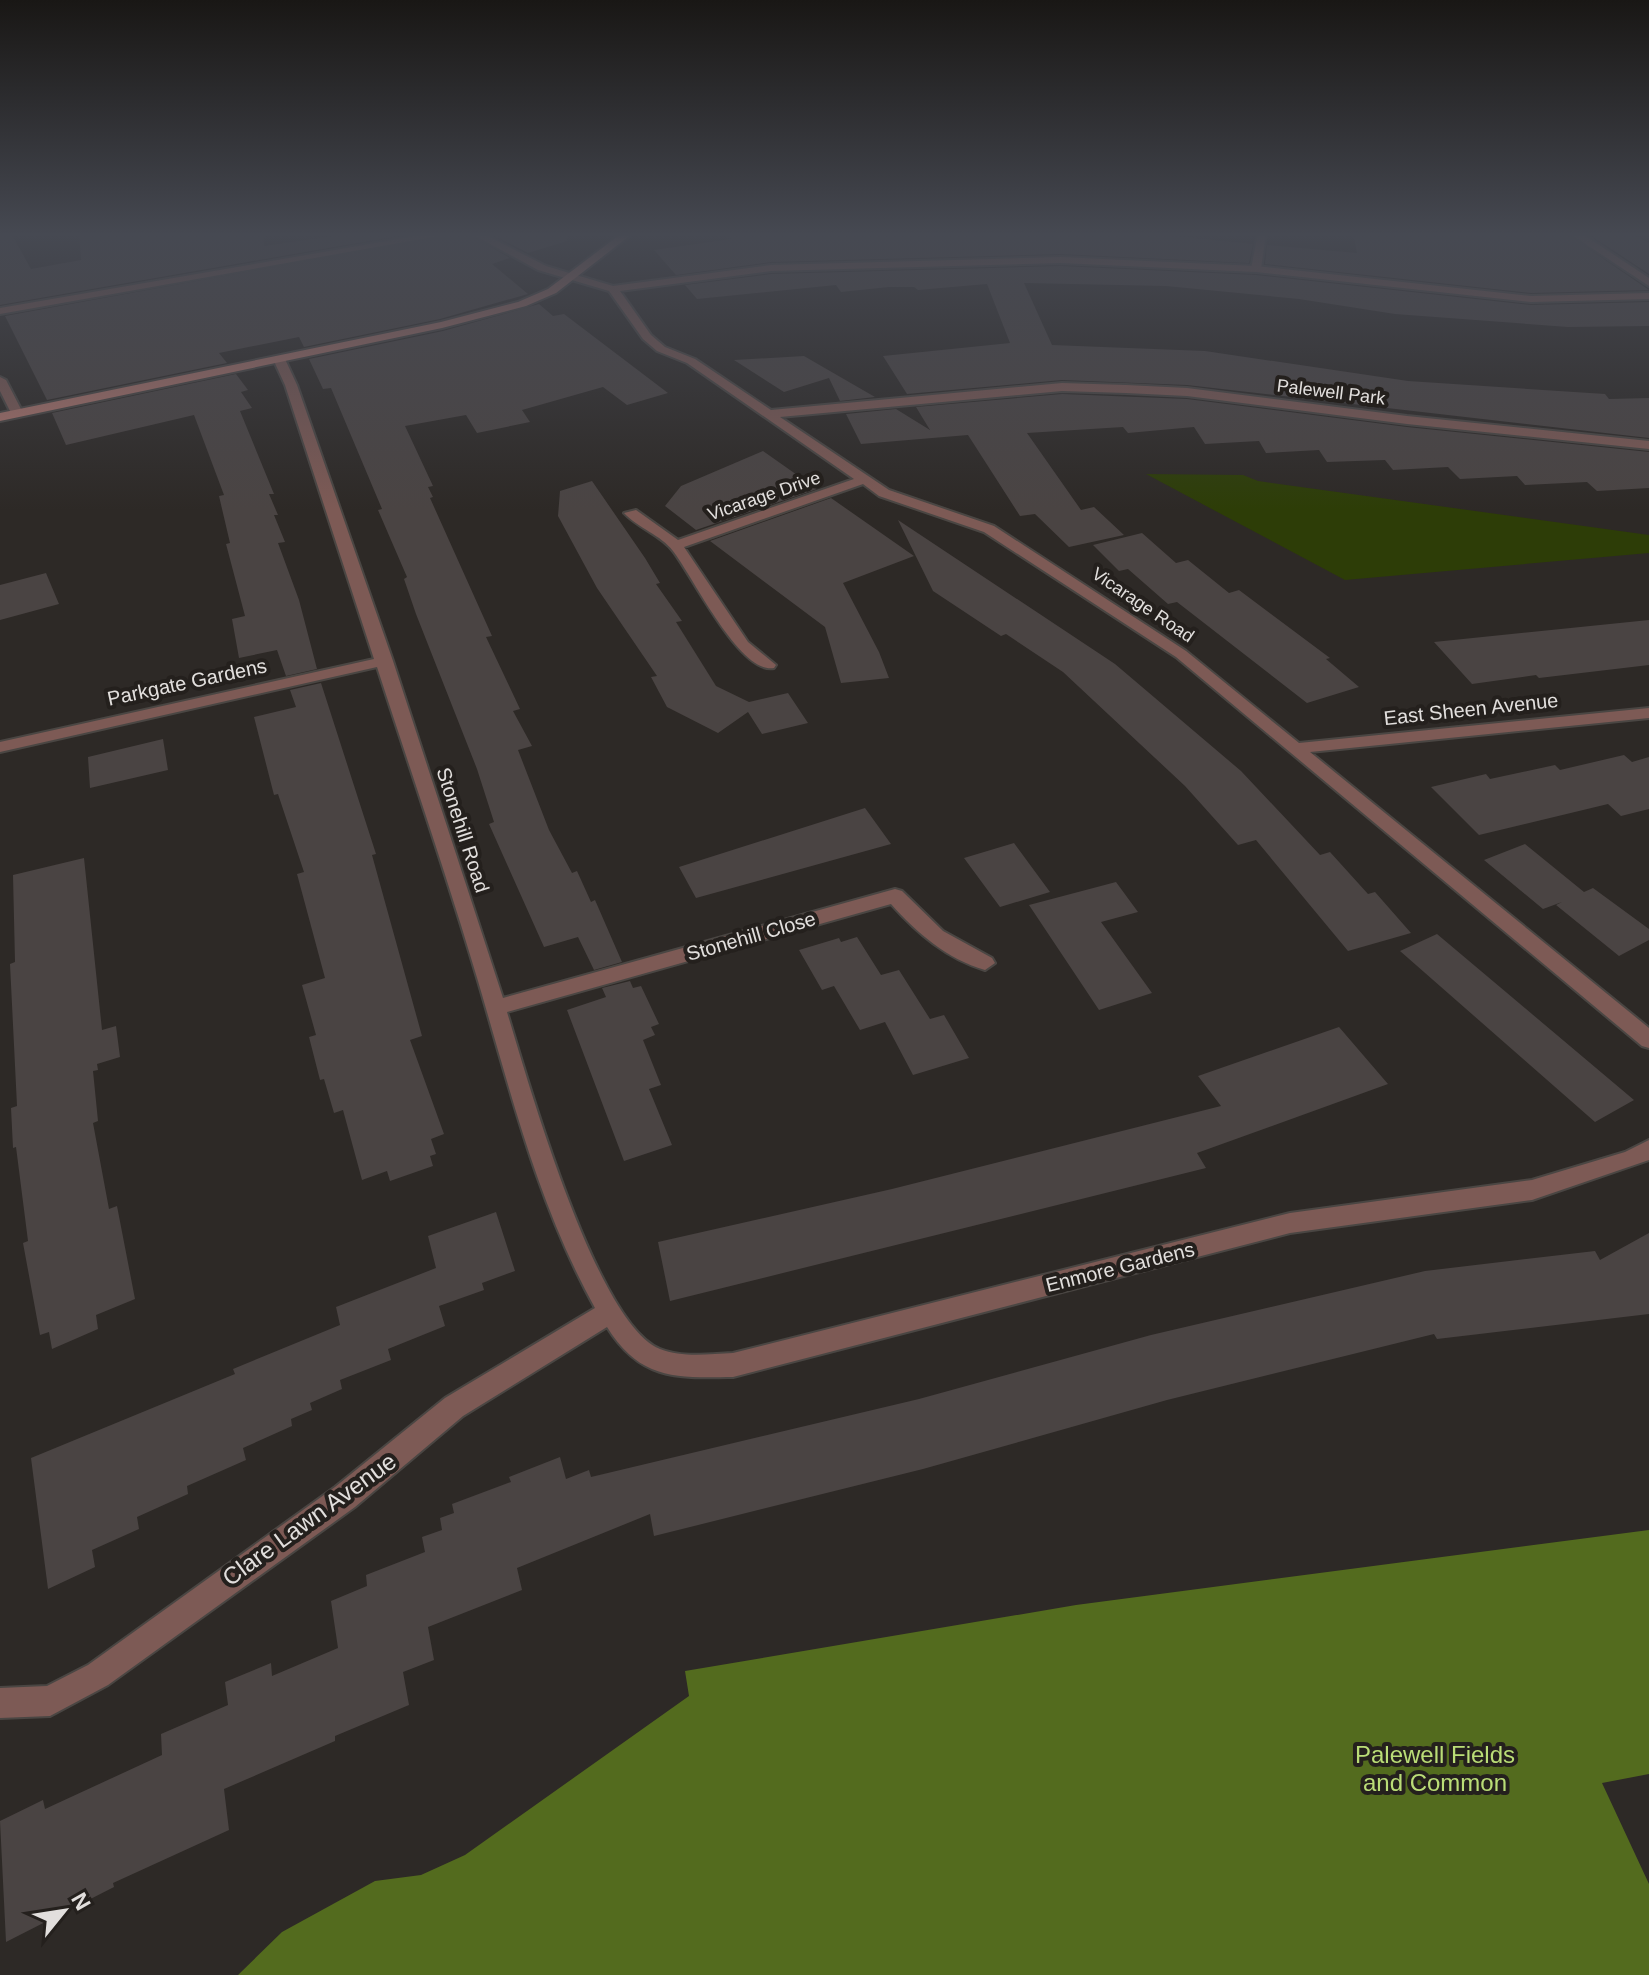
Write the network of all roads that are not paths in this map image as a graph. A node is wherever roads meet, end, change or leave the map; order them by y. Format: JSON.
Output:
{"nodes":[{"id":1,"x":441,"y":325,"type":"edge"},
{"id":2,"x":639,"y":325,"type":"edge"},
{"id":3,"x":279,"y":359,"type":"junction"},
{"id":4,"x":0,"y":380,"type":"edge"},
{"id":5,"x":17,"y":413,"type":"junction"},
{"id":6,"x":768,"y":414,"type":"junction"},
{"id":7,"x":0,"y":417,"type":"edge"},
{"id":8,"x":1649,"y":445,"type":"edge"},
{"id":9,"x":863,"y":480,"type":"junction"},
{"id":10,"x":631,"y":513,"type":"dead end"},
{"id":11,"x":676,"y":545,"type":"junction"},
{"id":12,"x":385,"y":661,"type":"junction"},
{"id":13,"x":768,"y":665,"type":"dead end"},
{"id":14,"x":1649,"y":713,"type":"edge"},
{"id":15,"x":0,"y":747,"type":"edge"},
{"id":16,"x":1297,"y":748,"type":"junction"},
{"id":17,"x":985,"y":963,"type":"dead end"},
{"id":18,"x":497,"y":1007,"type":"junction"},
{"id":19,"x":1649,"y":1040,"type":"edge"},
{"id":20,"x":1649,"y":1149,"type":"edge"},
{"id":21,"x":610,"y":1312,"type":"junction"},
{"id":22,"x":0,"y":1703,"type":"edge"}],
"edges":[{"from":1,"to":3,"type":"main road"},
{"from":2,"to":6,"type":"street","name":"Vicarage Road"},
{"from":3,"to":5,"type":"main road"},
{"from":3,"to":12,"type":"street","name":"Stonehill Road"},
{"from":4,"to":5,"type":"street"},
{"from":5,"to":7,"type":"main road"},
{"from":6,"to":8,"type":"street","name":"Palewell Park"},
{"from":6,"to":9,"type":"street","name":"Vicarage Road"},
{"from":9,"to":11,"type":"street","name":"Vicarage Drive"},
{"from":9,"to":16,"type":"street","name":"Vicarage Road"},
{"from":10,"to":11,"type":"street"},
{"from":11,"to":13,"type":"street"},
{"from":12,"to":15,"type":"street","name":"Parkgate Gardens"},
{"from":12,"to":18,"type":"street","name":"Stonehill Road"},
{"from":14,"to":16,"type":"street","name":"East Sheen Avenue"},
{"from":16,"to":19,"type":"street","name":"Vicarage Road"},
{"from":17,"to":18,"type":"street","name":"Stonehill Close"},
{"from":18,"to":21,"type":"street","name":"Stonehill Road"},
{"from":20,"to":21,"type":"street","name":"Enmore Gardens"},
{"from":21,"to":22,"type":"street","name":"Clare Lawn Avenue"}]}
